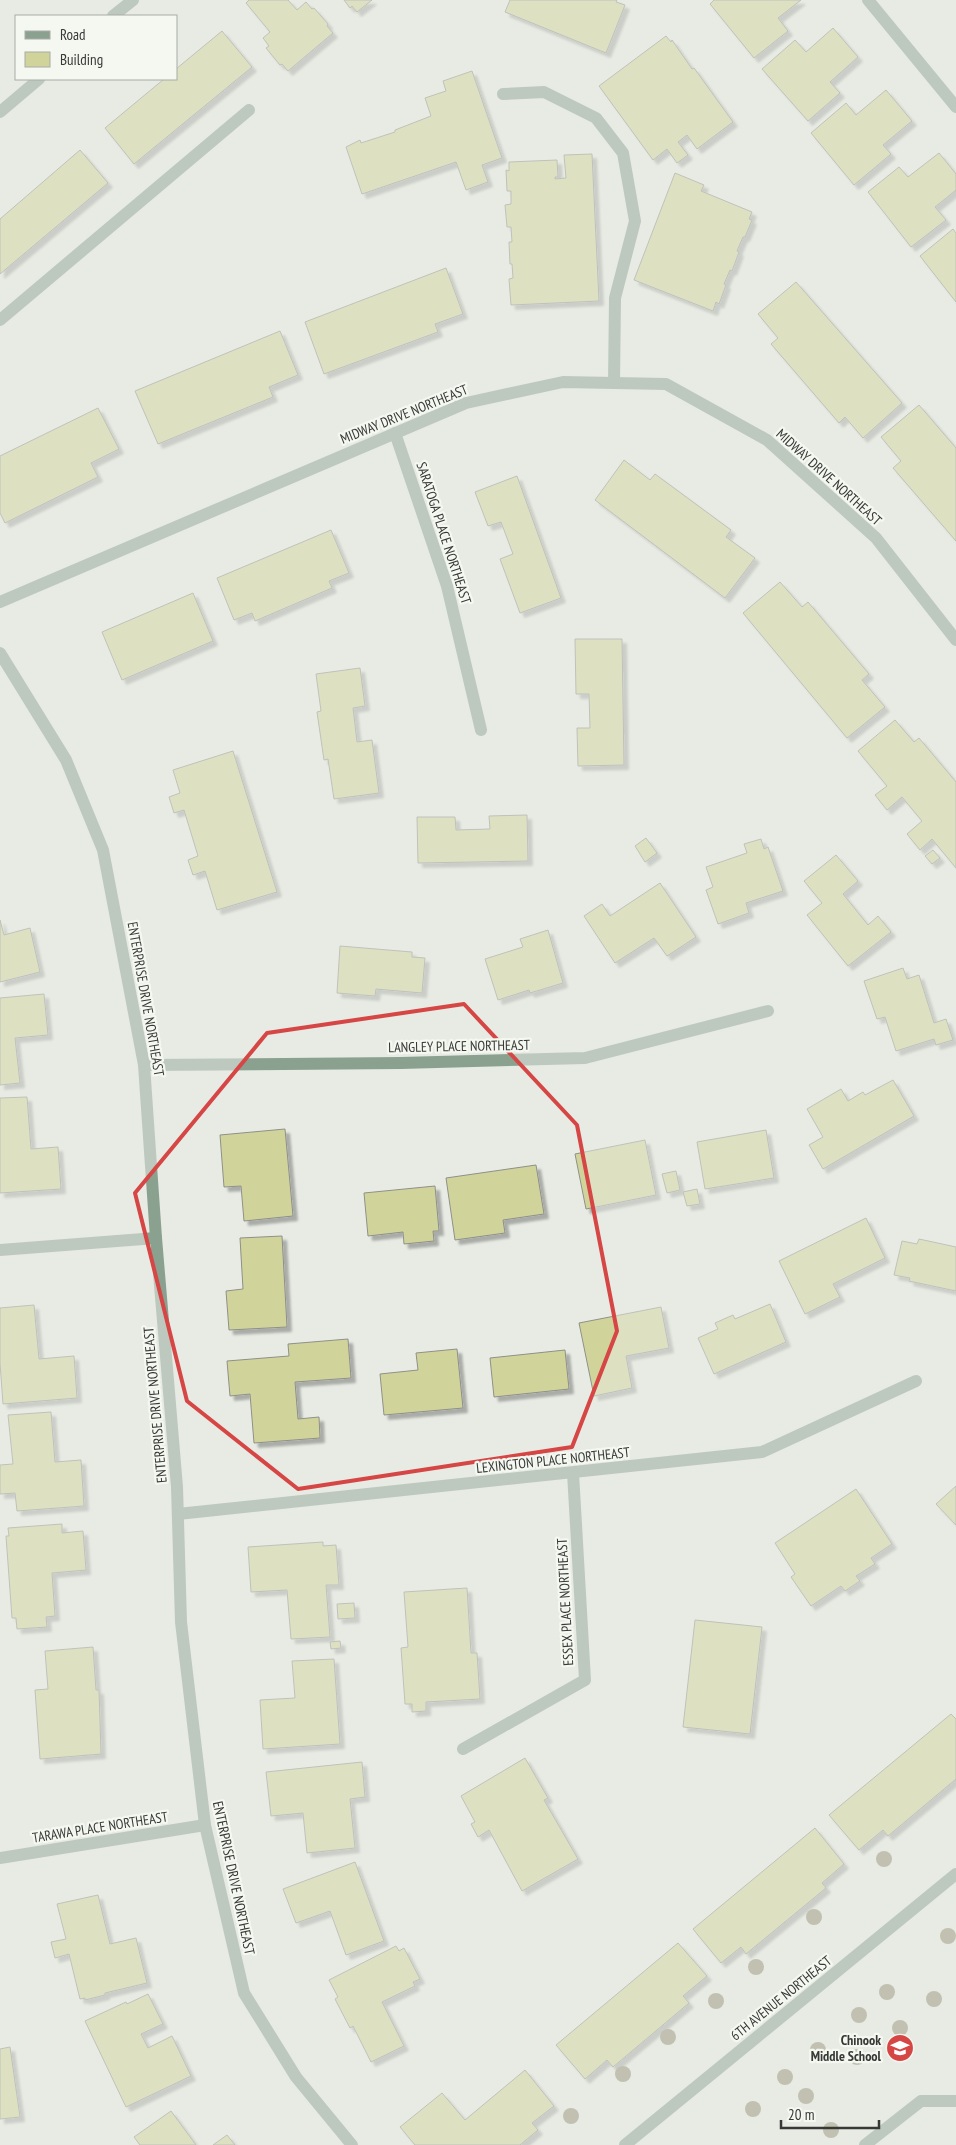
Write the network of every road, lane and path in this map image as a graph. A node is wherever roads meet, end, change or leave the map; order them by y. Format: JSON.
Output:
{"nodes":[{"id":1,"x":133,"y":0,"type":"edge"},
{"id":2,"x":868,"y":0,"type":"edge"},
{"id":3,"x":115,"y":15,"type":"edge"},
{"id":4,"x":38,"y":80,"type":"edge"},
{"id":5,"x":503,"y":94,"type":"dead end"},
{"id":6,"x":956,"y":106,"type":"edge"},
{"id":7,"x":249,"y":110,"type":"dead end"},
{"id":8,"x":0,"y":112,"type":"edge"},
{"id":9,"x":0,"y":320,"type":"edge"},
{"id":10,"x":614,"y":383,"type":"junction"},
{"id":11,"x":395,"y":433,"type":"junction"},
{"id":12,"x":0,"y":602,"type":"edge"},
{"id":13,"x":956,"y":640,"type":"edge"},
{"id":14,"x":0,"y":653,"type":"edge"},
{"id":15,"x":482,"y":730,"type":"dead end"},
{"id":16,"x":768,"y":1011,"type":"dead end"},
{"id":17,"x":144,"y":1065,"type":"junction"},
{"id":18,"x":156,"y":1238,"type":"junction"},
{"id":19,"x":0,"y":1250,"type":"edge"},
{"id":20,"x":916,"y":1380,"type":"dead end"},
{"id":21,"x":573,"y":1473,"type":"junction"},
{"id":22,"x":178,"y":1514,"type":"junction"},
{"id":23,"x":463,"y":1749,"type":"dead end"},
{"id":24,"x":205,"y":1825,"type":"junction"},
{"id":25,"x":0,"y":1858,"type":"edge"},
{"id":26,"x":956,"y":1874,"type":"edge"},
{"id":27,"x":956,"y":2101,"type":"edge"},
{"id":28,"x":352,"y":2145,"type":"edge"},
{"id":29,"x":625,"y":2145,"type":"edge"},
{"id":30,"x":865,"y":2145,"type":"edge"}],
"edges":[{"from":1,"to":3,"type":"street"},
{"from":2,"to":6,"type":"street"},
{"from":4,"to":8,"type":"street"},
{"from":5,"to":10,"type":"street"},
{"from":7,"to":9,"type":"street"},
{"from":10,"to":11,"type":"street","name":"MIDWAY DRIVE NORTHEAST"},
{"from":10,"to":13,"type":"street","name":"MIDWAY DRIVE NORTHEAST"},
{"from":11,"to":12,"type":"street","name":"MIDWAY DRIVE NORTHEAST"},
{"from":11,"to":15,"type":"street","name":"SARATOGA PLACE NORTHEAST"},
{"from":14,"to":17,"type":"street","name":"ENTERPRISE DRIVE NORTHEAST"},
{"from":16,"to":17,"type":"street","name":"LANGLEY PLACE NORTHEAST"},
{"from":17,"to":18,"type":"street","name":"ENTERPRISE DRIVE NORTHEAST"},
{"from":18,"to":19,"type":"street"},
{"from":18,"to":22,"type":"street","name":"ENTERPRISE DRIVE NORTHEAST"},
{"from":20,"to":21,"type":"street","name":"LEXINGTON PLACE NORTHEAST"},
{"from":21,"to":22,"type":"street","name":"LEXINGTON PLACE NORTHEAST"},
{"from":21,"to":23,"type":"street","name":"ESSEX PLACE NORTHEAST"},
{"from":22,"to":24,"type":"street","name":"ENTERPRISE DRIVE NORTHEAST"},
{"from":24,"to":25,"type":"street","name":"TARAWA PLACE NORTHEAST"},
{"from":24,"to":28,"type":"street","name":"ENTERPRISE DRIVE NORTHEAST"},
{"from":26,"to":29,"type":"street","name":"6TH AVENUE NORTHEAST"},
{"from":27,"to":30,"type":"street"}]}
